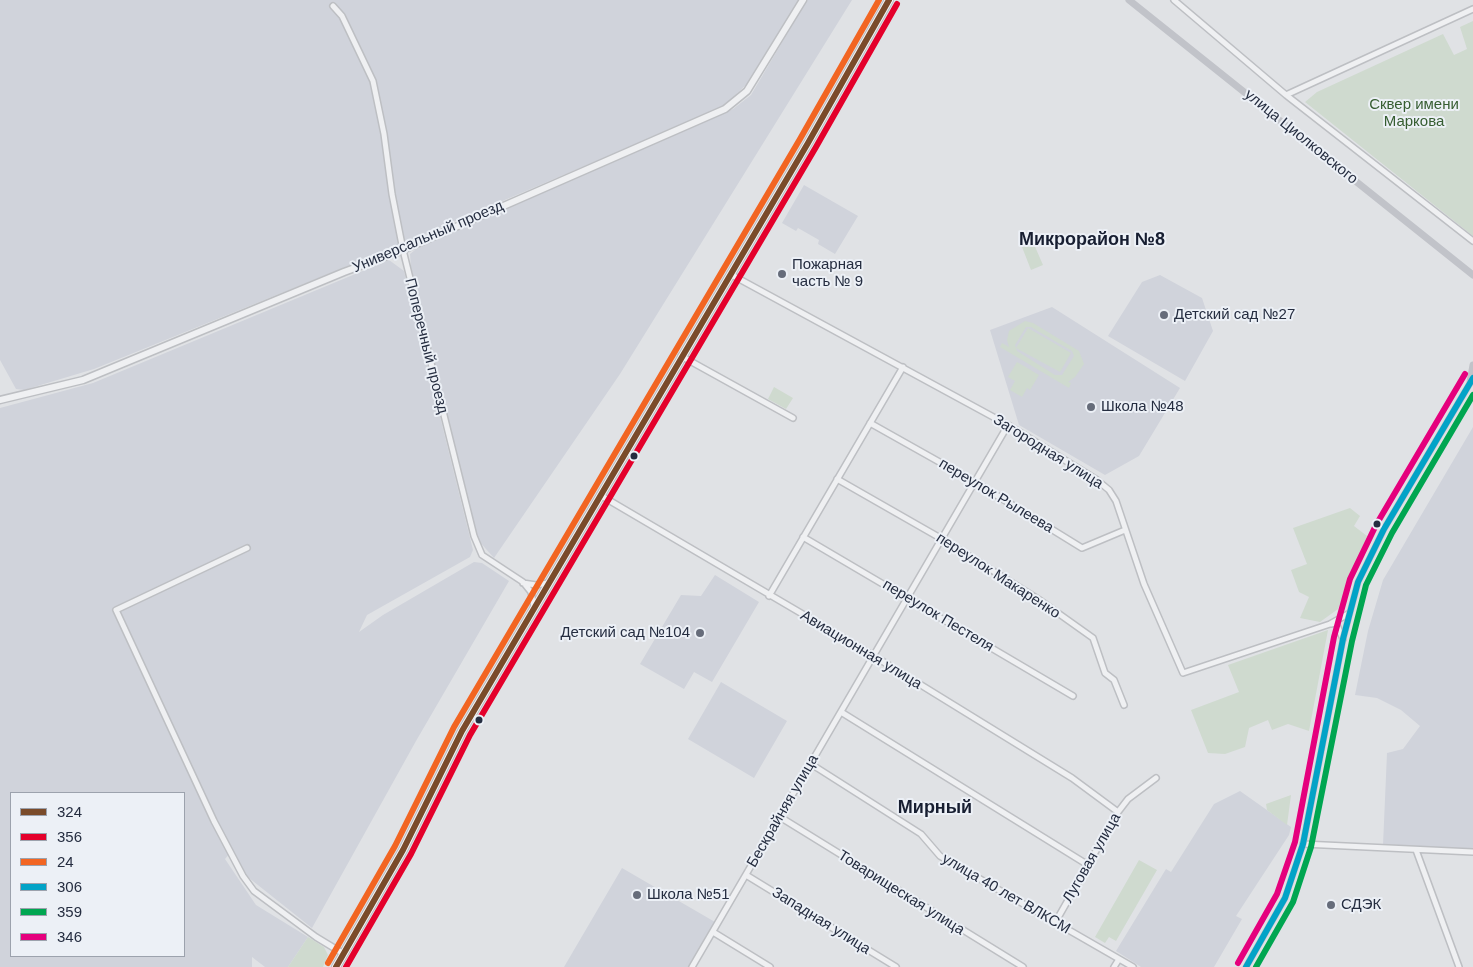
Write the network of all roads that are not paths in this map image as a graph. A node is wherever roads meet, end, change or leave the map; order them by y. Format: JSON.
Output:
{"nodes":[{"id":1,"x":802,"y":0,"type":"edge"},
{"id":2,"x":889,"y":0,"type":"edge"},
{"id":3,"x":1129,"y":0,"type":"edge"},
{"id":4,"x":1174,"y":0,"type":"edge"},
{"id":5,"x":333,"y":6,"type":"dead end"},
{"id":6,"x":1473,"y":9,"type":"edge"},
{"id":7,"x":1286,"y":95,"type":"junction"},
{"id":8,"x":1473,"y":241,"type":"edge"},
{"id":9,"x":403,"y":250,"type":"junction"},
{"id":10,"x":730,"y":273,"type":"junction"},
{"id":11,"x":1473,"y":275,"type":"edge"},
{"id":12,"x":681,"y":356,"type":"junction"},
{"id":13,"x":1473,"y":365,"type":"edge"},
{"id":14,"x":903,"y":367,"type":"junction"},
{"id":15,"x":1472,"y":382,"type":"edge"},
{"id":16,"x":0,"y":400,"type":"edge"},
{"id":17,"x":793,"y":418,"type":"dead end"},
{"id":18,"x":870,"y":423,"type":"junction"},
{"id":19,"x":1008,"y":425,"type":"junction"},
{"id":20,"x":837,"y":479,"type":"junction"},
{"id":21,"x":975,"y":482,"type":"junction"},
{"id":22,"x":600,"y":495,"type":"junction"},
{"id":23,"x":1125,"y":530,"type":"junction"},
{"id":24,"x":803,"y":537,"type":"junction"},
{"id":25,"x":942,"y":539,"type":"junction"},
{"id":26,"x":247,"y":548,"type":"dead end"},
{"id":27,"x":523,"y":582,"type":"junction"},
{"id":28,"x":548,"y":583,"type":"junction"},
{"id":29,"x":770,"y":596,"type":"junction"},
{"id":30,"x":907,"y":598,"type":"junction"},
{"id":31,"x":534,"y":607,"type":"junction"},
{"id":32,"x":1348,"y":614,"type":"junction"},
{"id":33,"x":1330,"y":624,"type":"junction"},
{"id":34,"x":1343,"y":639,"type":"junction"},
{"id":35,"x":874,"y":656,"type":"junction"},
{"id":36,"x":1073,"y":696,"type":"dead end"},
{"id":37,"x":1124,"y":705,"type":"dead end"},
{"id":38,"x":841,"y":712,"type":"junction"},
{"id":39,"x":811,"y":764,"type":"junction"},
{"id":40,"x":1156,"y":778,"type":"dead end"},
{"id":41,"x":1118,"y":812,"type":"junction"},
{"id":42,"x":780,"y":817,"type":"junction"},
{"id":43,"x":1303,"y":844,"type":"junction"},
{"id":44,"x":1416,"y":850,"type":"junction"},
{"id":45,"x":1473,"y":852,"type":"edge"},
{"id":46,"x":1088,"y":865,"type":"junction"},
{"id":47,"x":746,"y":875,"type":"junction"},
{"id":48,"x":1055,"y":923,"type":"junction"},
{"id":49,"x":713,"y":932,"type":"junction"},
{"id":50,"x":344,"y":954,"type":"junction"},
{"id":51,"x":1119,"y":959,"type":"junction"},
{"id":52,"x":336,"y":967,"type":"edge"},
{"id":53,"x":692,"y":967,"type":"edge"},
{"id":54,"x":770,"y":967,"type":"edge"},
{"id":55,"x":896,"y":967,"type":"edge"},
{"id":56,"x":1023,"y":967,"type":"edge"},
{"id":57,"x":1114,"y":967,"type":"edge"},
{"id":58,"x":1133,"y":967,"type":"edge"},
{"id":59,"x":1246,"y":967,"type":"edge"},
{"id":60,"x":1459,"y":967,"type":"edge"}],
"edges":[{"from":1,"to":9,"type":"street","name":"Универсальный проезд"},
{"from":2,"to":10,"type":"main road"},
{"from":3,"to":11,"type":"main road","name":"улица Циолковского"},
{"from":4,"to":7,"type":"street"},
{"from":5,"to":9,"type":"street","name":"Поперечный проезд"},
{"from":6,"to":7,"type":"street"},
{"from":7,"to":8,"type":"street"},
{"from":9,"to":16,"type":"street","name":"Универсальный проезд"},
{"from":9,"to":27,"type":"street","name":"Поперечный проезд"},
{"from":10,"to":12,"type":"main road"},
{"from":10,"to":14,"type":"street","name":"Загородная улица"},
{"from":12,"to":17,"type":"street"},
{"from":12,"to":22,"type":"main road"},
{"from":13,"to":15,"type":"main road"},
{"from":14,"to":18,"type":"street"},
{"from":14,"to":19,"type":"street","name":"Загородная улица"},
{"from":15,"to":32,"type":"main road"},
{"from":18,"to":20,"type":"street"},
{"from":18,"to":21,"type":"street","name":"переулок Рылеева"},
{"from":19,"to":21,"type":"street","name":"Бескрайняя улица"},
{"from":19,"to":23,"type":"street","name":"Загородная улица"},
{"from":20,"to":24,"type":"street"},
{"from":20,"to":25,"type":"street","name":"переулок Макаренко"},
{"from":21,"to":23,"type":"street","name":"переулок Рылеева"},
{"from":21,"to":25,"type":"street","name":"Бескрайняя улица"},
{"from":22,"to":28,"type":"main road"},
{"from":22,"to":29,"type":"street","name":"Авиационная улица"},
{"from":23,"to":33,"type":"street","name":"Загородная улица"},
{"from":24,"to":29,"type":"street"},
{"from":24,"to":30,"type":"street","name":"переулок Пестеля"},
{"from":25,"to":30,"type":"street","name":"Бескрайняя улица"},
{"from":25,"to":37,"type":"street","name":"переулок Макаренко"},
{"from":26,"to":50,"type":"street"},
{"from":27,"to":28,"type":"street"},
{"from":27,"to":31,"type":"street"},
{"from":28,"to":31,"type":"main road"},
{"from":29,"to":35,"type":"street","name":"Авиационная улица"},
{"from":30,"to":35,"type":"street","name":"Бескрайняя улица"},
{"from":30,"to":36,"type":"street","name":"переулок Пестеля"},
{"from":31,"to":50,"type":"main road"},
{"from":32,"to":33,"type":"street","name":"Загородная улица"},
{"from":32,"to":34,"type":"main road"},
{"from":33,"to":34,"type":"street"},
{"from":34,"to":43,"type":"main road"},
{"from":35,"to":38,"type":"street","name":"Бескрайняя улица"},
{"from":35,"to":41,"type":"street","name":"Авиационная улица"},
{"from":38,"to":39,"type":"street","name":"Бескрайняя улица"},
{"from":38,"to":46,"type":"street"},
{"from":39,"to":42,"type":"street","name":"Бескрайняя улица"},
{"from":39,"to":48,"type":"street","name":"улица 40 лет ВЛКСМ"},
{"from":40,"to":41,"type":"street","name":"Луговая улица"},
{"from":41,"to":46,"type":"street","name":"Луговая улица"},
{"from":42,"to":47,"type":"street","name":"Бескрайняя улица"},
{"from":42,"to":56,"type":"street","name":"Товарищеская улица"},
{"from":43,"to":44,"type":"street"},
{"from":43,"to":59,"type":"main road"},
{"from":44,"to":45,"type":"street"},
{"from":44,"to":60,"type":"street"},
{"from":46,"to":48,"type":"street","name":"Луговая улица"},
{"from":47,"to":49,"type":"street","name":"Бескрайняя улица"},
{"from":47,"to":55,"type":"street","name":"Западная улица"},
{"from":48,"to":51,"type":"street","name":"улица 40 лет ВЛКСМ"},
{"from":49,"to":53,"type":"street","name":"Бескрайняя улица"},
{"from":49,"to":54,"type":"street"},
{"from":50,"to":52,"type":"main road"},
{"from":51,"to":57,"type":"street"},
{"from":51,"to":58,"type":"street","name":"улица 40 лет ВЛКСМ"}]}
